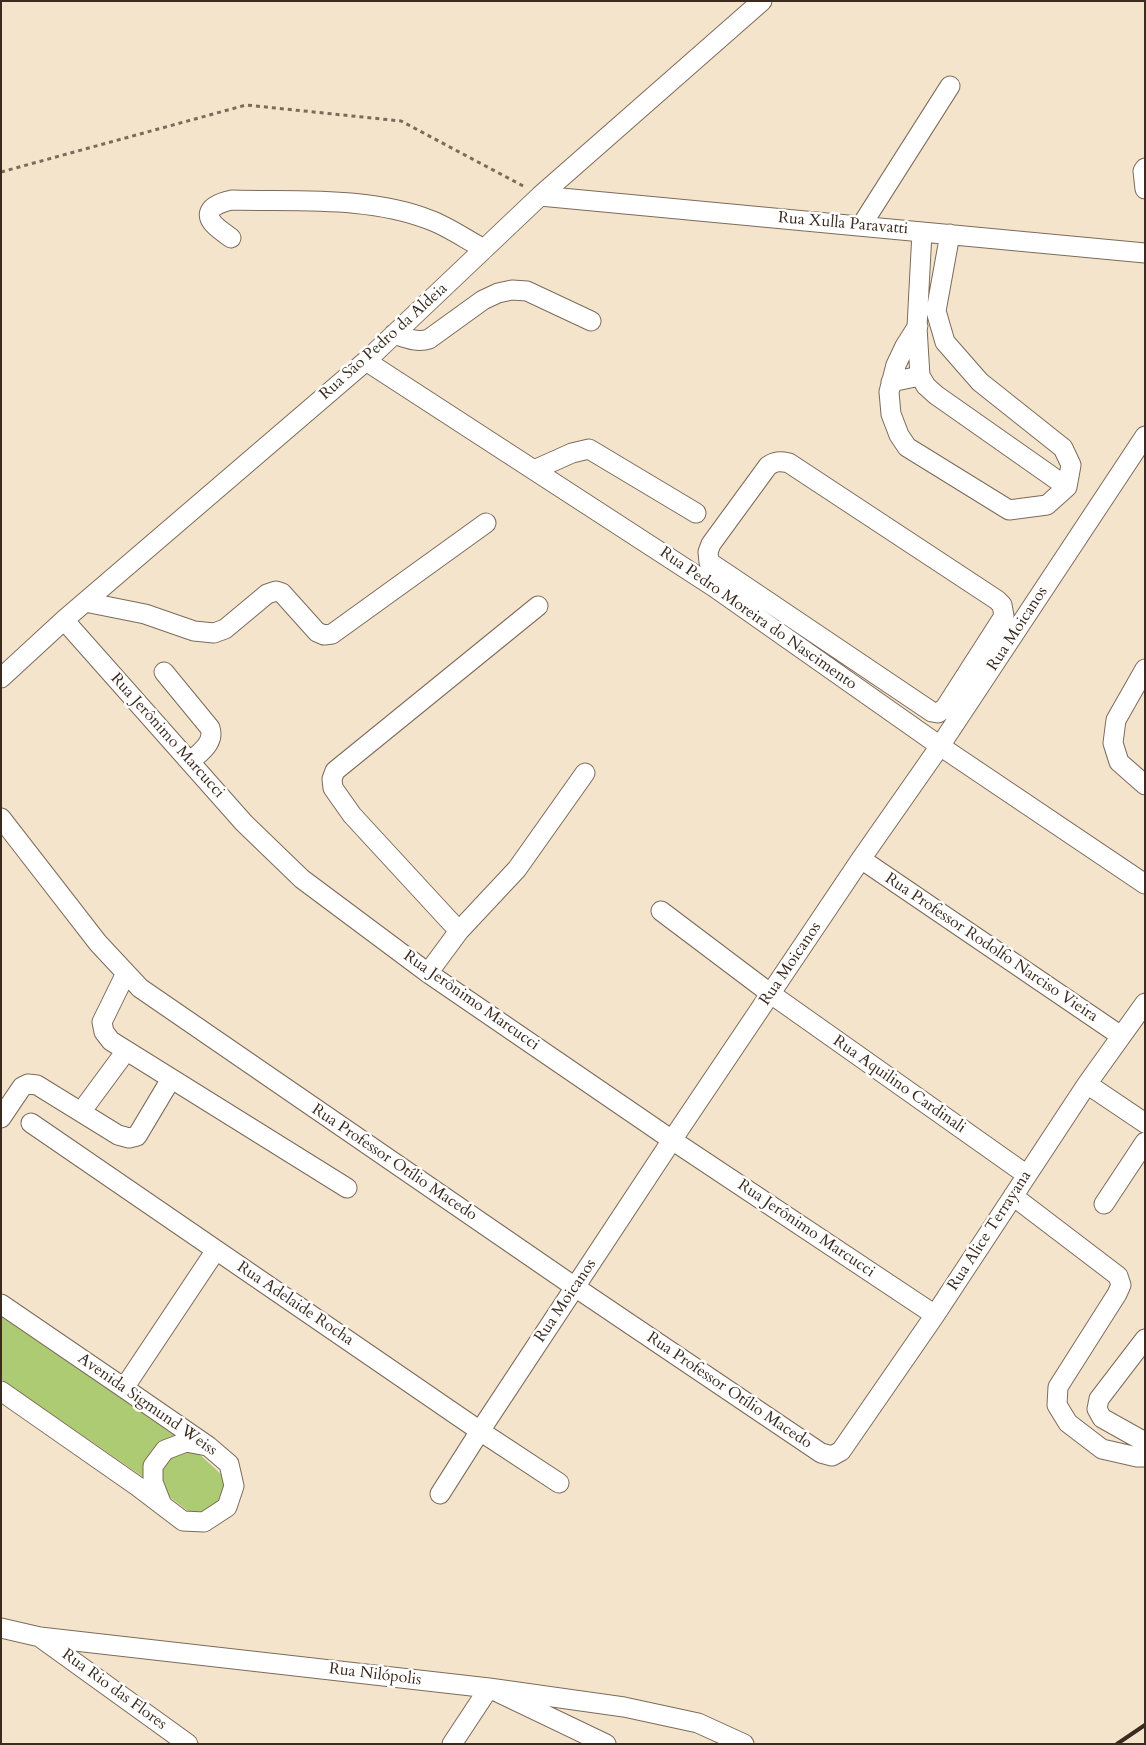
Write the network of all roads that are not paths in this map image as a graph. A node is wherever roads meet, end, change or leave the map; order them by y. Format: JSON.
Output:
{"nodes":[{"id":1,"x":762,"y":1,"type":"edge"},
{"id":2,"x":950,"y":86,"type":"dead end"},
{"id":3,"x":1145,"y":168,"type":"edge"},
{"id":4,"x":1145,"y":189,"type":"edge"},
{"id":5,"x":540,"y":196,"type":"junction"},
{"id":6,"x":862,"y":226,"type":"junction"},
{"id":7,"x":922,"y":232,"type":"junction"},
{"id":8,"x":950,"y":234,"type":"junction"},
{"id":9,"x":231,"y":238,"type":"dead end"},
{"id":10,"x":484,"y":249,"type":"junction"},
{"id":11,"x":1145,"y":253,"type":"edge"},
{"id":12,"x":936,"y":311,"type":"junction"},
{"id":13,"x":591,"y":321,"type":"dead end"},
{"id":14,"x":917,"y":327,"type":"junction"},
{"id":15,"x":394,"y":334,"type":"junction"},
{"id":16,"x":366,"y":361,"type":"junction"},
{"id":17,"x":920,"y":376,"type":"junction"},
{"id":18,"x":891,"y":382,"type":"junction"},
{"id":19,"x":1145,"y":436,"type":"edge"},
{"id":20,"x":534,"y":470,"type":"junction"},
{"id":21,"x":1067,"y":487,"type":"junction"},
{"id":22,"x":696,"y":513,"type":"dead end"},
{"id":23,"x":486,"y":523,"type":"dead end"},
{"id":24,"x":719,"y":580,"type":"junction"},
{"id":25,"x":85,"y":602,"type":"junction"},
{"id":26,"x":538,"y":606,"type":"dead end"},
{"id":27,"x":64,"y":620,"type":"junction"},
{"id":28,"x":1145,"y":669,"type":"edge"},
{"id":29,"x":164,"y":672,"type":"dead end"},
{"id":30,"x":1,"y":678,"type":"edge"},
{"id":31,"x":940,"y":746,"type":"junction"},
{"id":32,"x":190,"y":762,"type":"junction"},
{"id":33,"x":585,"y":773,"type":"dead end"},
{"id":34,"x":1145,"y":785,"type":"edge"},
{"id":35,"x":1,"y":818,"type":"edge"},
{"id":36,"x":861,"y":860,"type":"junction"},
{"id":37,"x":1145,"y":884,"type":"edge"},
{"id":38,"x":661,"y":911,"type":"dead end"},
{"id":39,"x":459,"y":931,"type":"junction"},
{"id":40,"x":126,"y":973,"type":"junction"},
{"id":41,"x":428,"y":973,"type":"junction"},
{"id":42,"x":771,"y":994,"type":"junction"},
{"id":43,"x":1145,"y":1003,"type":"edge"},
{"id":44,"x":1121,"y":1036,"type":"junction"},
{"id":45,"x":126,"y":1051,"type":"junction"},
{"id":46,"x":171,"y":1079,"type":"junction"},
{"id":47,"x":1087,"y":1084,"type":"junction"},
{"id":48,"x":81,"y":1112,"type":"junction"},
{"id":49,"x":1,"y":1118,"type":"edge"},
{"id":50,"x":31,"y":1123,"type":"dead end"},
{"id":51,"x":1145,"y":1124,"type":"edge"},
{"id":52,"x":672,"y":1140,"type":"junction"},
{"id":53,"x":1145,"y":1142,"type":"edge"},
{"id":54,"x":1027,"y":1175,"type":"junction"},
{"id":55,"x":347,"y":1188,"type":"dead end"},
{"id":56,"x":1014,"y":1196,"type":"junction"},
{"id":57,"x":1104,"y":1204,"type":"dead end"},
{"id":58,"x":216,"y":1250,"type":"junction"},
{"id":59,"x":575,"y":1287,"type":"junction"},
{"id":60,"x":1,"y":1304,"type":"edge"},
{"id":61,"x":935,"y":1315,"type":"junction"},
{"id":62,"x":1145,"y":1339,"type":"edge"},
{"id":63,"x":124,"y":1388,"type":"junction"},
{"id":64,"x":3,"y":1397,"type":"edge"},
{"id":65,"x":480,"y":1431,"type":"junction"},
{"id":66,"x":1145,"y":1442,"type":"edge"},
{"id":67,"x":208,"y":1446,"type":"junction"},
{"id":68,"x":832,"y":1456,"type":"joint"},
{"id":69,"x":1145,"y":1457,"type":"edge"},
{"id":70,"x":559,"y":1483,"type":"dead end"},
{"id":71,"x":440,"y":1494,"type":"dead end"},
{"id":72,"x":163,"y":1506,"type":"junction"},
{"id":73,"x":1,"y":1628,"type":"edge"},
{"id":74,"x":40,"y":1637,"type":"junction"},
{"id":75,"x":489,"y":1688,"type":"junction"},
{"id":76,"x":188,"y":1744,"type":"edge"},
{"id":77,"x":452,"y":1744,"type":"edge"},
{"id":78,"x":606,"y":1744,"type":"edge"},
{"id":79,"x":744,"y":1744,"type":"edge"}],
"edges":[{"from":1,"to":5,"type":"street","name":"Rua São Pedro da Aldeia"},
{"from":2,"to":6,"type":"street"},
{"from":3,"to":4,"type":"street"},
{"from":5,"to":6,"type":"street","name":"Rua Xulla Paravatti"},
{"from":5,"to":10,"type":"street","name":"Rua São Pedro da Aldeia"},
{"from":6,"to":7,"type":"street","name":"Rua Xulla Paravatti"},
{"from":7,"to":8,"type":"street","name":"Rua Xulla Paravatti"},
{"from":7,"to":14,"type":"street"},
{"from":8,"to":11,"type":"street","name":"Rua Xulla Paravatti"},
{"from":8,"to":12,"type":"street"},
{"from":9,"to":10,"type":"street"},
{"from":10,"to":15,"type":"street","name":"Rua São Pedro da Aldeia"},
{"from":12,"to":14,"type":"street"},
{"from":12,"to":21,"type":"street"},
{"from":13,"to":15,"type":"street"},
{"from":14,"to":17,"type":"street"},
{"from":14,"to":18,"type":"street"},
{"from":15,"to":16,"type":"street","name":"Rua São Pedro da Aldeia"},
{"from":16,"to":20,"type":"street","name":"Rua Pedro Moreira do Nascimento"},
{"from":16,"to":25,"type":"street","name":"Rua São Pedro da Aldeia"},
{"from":17,"to":18,"type":"street"},
{"from":17,"to":21,"type":"street"},
{"from":18,"to":21,"type":"street"},
{"from":19,"to":31,"type":"street","name":"Rua Moicanos"},
{"from":20,"to":22,"type":"street"},
{"from":20,"to":24,"type":"street","name":"Rua Pedro Moreira do Nascimento"},
{"from":23,"to":25,"type":"street"},
{"from":24,"to":24,"type":"street"},
{"from":24,"to":31,"type":"street","name":"Rua Pedro Moreira do Nascimento"},
{"from":25,"to":27,"type":"street","name":"Rua São Pedro da Aldeia"},
{"from":26,"to":39,"type":"street"},
{"from":27,"to":30,"type":"street","name":"Rua São Pedro da Aldeia"},
{"from":27,"to":32,"type":"street","name":"Rua Jerônimo Marcucci"},
{"from":28,"to":34,"type":"street"},
{"from":29,"to":32,"type":"street"},
{"from":31,"to":36,"type":"street","name":"Rua Moicanos"},
{"from":31,"to":37,"type":"street","name":"Rua Pedro Moreira do Nascimento"},
{"from":32,"to":41,"type":"street","name":"Rua Jerônimo Marcucci"},
{"from":33,"to":39,"type":"street"},
{"from":35,"to":40,"type":"street","name":"Rua Professor Otílio Macedo"},
{"from":36,"to":42,"type":"street","name":"Rua Moicanos"},
{"from":36,"to":44,"type":"street","name":"Rua Professor Rodolfo Narciso Vieira"},
{"from":38,"to":42,"type":"street","name":"Rua Aquilino Cardinali"},
{"from":39,"to":41,"type":"street"},
{"from":40,"to":45,"type":"street"},
{"from":40,"to":59,"type":"street","name":"Rua Professor Otílio Macedo"},
{"from":41,"to":52,"type":"street","name":"Rua Jerônimo Marcucci"},
{"from":42,"to":52,"type":"street","name":"Rua Moicanos"},
{"from":42,"to":54,"type":"street","name":"Rua Aquilino Cardinali"},
{"from":43,"to":44,"type":"street","name":"Rua Alice Terrayana"},
{"from":44,"to":47,"type":"street","name":"Rua Alice Terrayana"},
{"from":45,"to":46,"type":"street"},
{"from":45,"to":48,"type":"street"},
{"from":46,"to":48,"type":"street"},
{"from":46,"to":55,"type":"street"},
{"from":47,"to":51,"type":"street"},
{"from":47,"to":54,"type":"street","name":"Rua Alice Terrayana"},
{"from":48,"to":49,"type":"street"},
{"from":50,"to":58,"type":"street","name":"Rua Adelaide Rocha"},
{"from":52,"to":59,"type":"street","name":"Rua Moicanos"},
{"from":52,"to":61,"type":"street","name":"Rua Jerônimo Marcucci"},
{"from":53,"to":57,"type":"street"},
{"from":54,"to":56,"type":"street","name":"Rua Alice Terrayana"},
{"from":56,"to":61,"type":"street","name":"Rua Alice Terrayana"},
{"from":56,"to":69,"type":"street"},
{"from":58,"to":63,"type":"street"},
{"from":58,"to":65,"type":"street","name":"Rua Adelaide Rocha"},
{"from":59,"to":65,"type":"street","name":"Rua Moicanos"},
{"from":59,"to":68,"type":"street","name":"Rua Professor Otílio Macedo"},
{"from":60,"to":63,"type":"street","name":"Avenida Sigmund Weiss"},
{"from":61,"to":68,"type":"street","name":"Rua Alice Terrayana"},
{"from":62,"to":66,"type":"street"},
{"from":63,"to":67,"type":"street","name":"Avenida Sigmund Weiss"},
{"from":64,"to":72,"type":"street","name":"Avenida Sigmund Weiss"},
{"from":65,"to":70,"type":"street","name":"Rua Adelaide Rocha"},
{"from":65,"to":71,"type":"street","name":"Rua Moicanos"},
{"from":67,"to":72,"type":"street"},
{"from":67,"to":72,"type":"street","name":"Avenida Sigmund Weiss"},
{"from":73,"to":74,"type":"street","name":"Rua Nilópolis"},
{"from":74,"to":75,"type":"street","name":"Rua Nilópolis"},
{"from":74,"to":76,"type":"street","name":"Rua Rio das Flores"},
{"from":75,"to":77,"type":"street"},
{"from":75,"to":78,"type":"street"},
{"from":75,"to":79,"type":"street","name":"Rua Nilópolis"}]}
